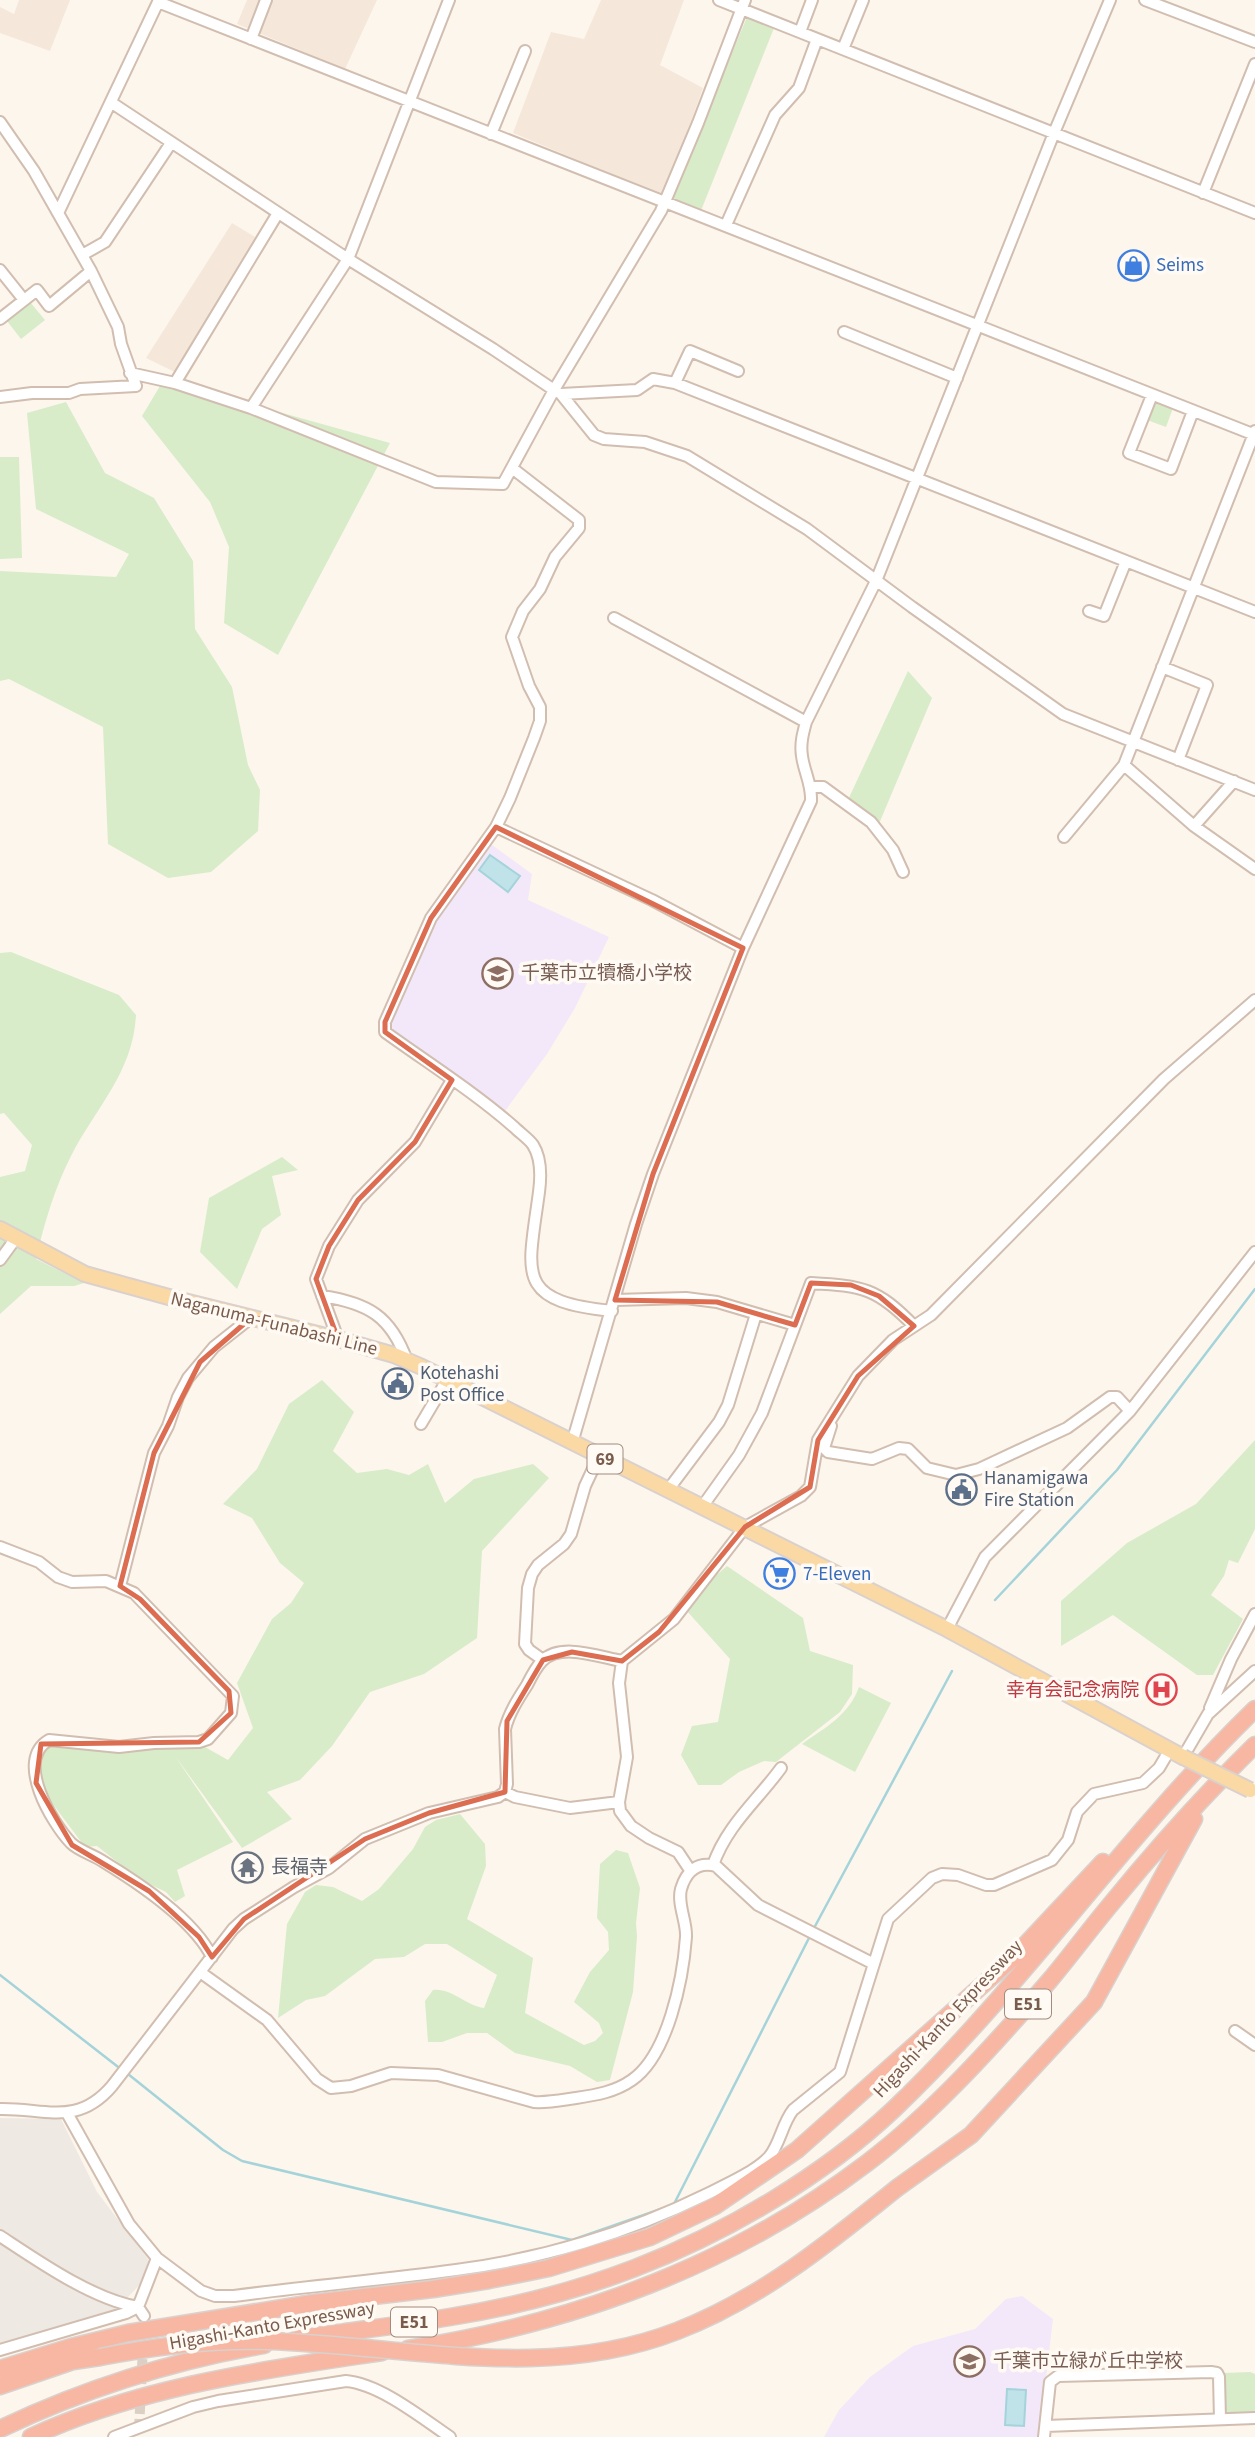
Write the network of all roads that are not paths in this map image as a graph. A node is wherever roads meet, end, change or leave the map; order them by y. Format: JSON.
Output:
{"nodes":[{"id":1,"x":266,"y":0,"type":"edge"},
{"id":2,"x":449,"y":0,"type":"edge"},
{"id":3,"x":719,"y":0,"type":"edge"},
{"id":4,"x":812,"y":0,"type":"edge"},
{"id":5,"x":863,"y":0,"type":"edge"},
{"id":6,"x":1110,"y":0,"type":"edge"},
{"id":7,"x":1145,"y":0,"type":"edge"},
{"id":8,"x":159,"y":1,"type":"edge"},
{"id":9,"x":743,"y":4,"type":"edge"},
{"id":10,"x":800,"y":32,"type":"junction"},
{"id":11,"x":251,"y":39,"type":"junction"},
{"id":12,"x":817,"y":39,"type":"junction"},
{"id":13,"x":1255,"y":42,"type":"edge"},
{"id":14,"x":843,"y":50,"type":"junction"},
{"id":15,"x":526,"y":51,"type":"dead end"},
{"id":16,"x":1255,"y":64,"type":"edge"},
{"id":17,"x":409,"y":102,"type":"junction"},
{"id":18,"x":112,"y":103,"type":"junction"},
{"id":19,"x":0,"y":122,"type":"edge"},
{"id":20,"x":1054,"y":133,"type":"junction"},
{"id":21,"x":491,"y":134,"type":"junction"},
{"id":22,"x":171,"y":143,"type":"junction"},
{"id":23,"x":1203,"y":193,"type":"junction"},
{"id":24,"x":665,"y":202,"type":"junction"},
{"id":25,"x":58,"y":213,"type":"junction"},
{"id":26,"x":278,"y":213,"type":"junction"},
{"id":27,"x":1255,"y":213,"type":"edge"},
{"id":28,"x":726,"y":225,"type":"junction"},
{"id":29,"x":82,"y":255,"type":"junction"},
{"id":30,"x":348,"y":259,"type":"junction"},
{"id":31,"x":0,"y":270,"type":"edge"},
{"id":32,"x":91,"y":271,"type":"junction"},
{"id":33,"x":24,"y":300,"type":"junction"},
{"id":34,"x":0,"y":319,"type":"edge"},
{"id":35,"x":978,"y":326,"type":"junction"},
{"id":36,"x":844,"y":332,"type":"dead end"},
{"id":37,"x":738,"y":371,"type":"dead end"},
{"id":38,"x":130,"y":373,"type":"junction"},
{"id":39,"x":957,"y":378,"type":"junction"},
{"id":40,"x":175,"y":383,"type":"junction"},
{"id":41,"x":675,"y":383,"type":"junction"},
{"id":42,"x":557,"y":392,"type":"junction"},
{"id":43,"x":1152,"y":395,"type":"junction"},
{"id":44,"x":0,"y":397,"type":"edge"},
{"id":45,"x":251,"y":408,"type":"junction"},
{"id":46,"x":1192,"y":411,"type":"junction"},
{"id":47,"x":1255,"y":433,"type":"edge"},
{"id":48,"x":512,"y":468,"type":"junction"},
{"id":49,"x":916,"y":478,"type":"junction"},
{"id":50,"x":1126,"y":561,"type":"junction"},
{"id":51,"x":876,"y":581,"type":"junction"},
{"id":52,"x":1194,"y":587,"type":"junction"},
{"id":53,"x":1089,"y":611,"type":"dead end"},
{"id":54,"x":1255,"y":612,"type":"edge"},
{"id":55,"x":614,"y":618,"type":"dead end"},
{"id":56,"x":1163,"y":667,"type":"junction"},
{"id":57,"x":806,"y":722,"type":"junction"},
{"id":58,"x":1133,"y":741,"type":"junction"},
{"id":59,"x":1178,"y":760,"type":"junction"},
{"id":60,"x":1124,"y":765,"type":"junction"},
{"id":61,"x":1234,"y":781,"type":"junction"},
{"id":62,"x":812,"y":788,"type":"junction"},
{"id":63,"x":1255,"y":790,"type":"edge"},
{"id":64,"x":1195,"y":826,"type":"junction"},
{"id":65,"x":496,"y":827,"type":"junction"},
{"id":66,"x":1064,"y":837,"type":"dead end"},
{"id":67,"x":1255,"y":869,"type":"edge"},
{"id":68,"x":903,"y":872,"type":"dead end"},
{"id":69,"x":743,"y":948,"type":"junction"},
{"id":70,"x":1255,"y":1000,"type":"edge"},
{"id":71,"x":452,"y":1080,"type":"junction"},
{"id":72,"x":0,"y":1229,"type":"edge"},
{"id":73,"x":16,"y":1238,"type":"junction"},
{"id":74,"x":1255,"y":1252,"type":"edge"},
{"id":75,"x":0,"y":1260,"type":"edge"},
{"id":76,"x":322,"y":1296,"type":"junction"},
{"id":77,"x":614,"y":1305,"type":"junction"},
{"id":78,"x":756,"y":1314,"type":"junction"},
{"id":79,"x":252,"y":1318,"type":"junction"},
{"id":80,"x":795,"y":1325,"type":"junction"},
{"id":81,"x":914,"y":1326,"type":"junction"},
{"id":82,"x":338,"y":1339,"type":"junction"},
{"id":83,"x":407,"y":1361,"type":"junction"},
{"id":84,"x":447,"y":1380,"type":"junction"},
{"id":85,"x":1130,"y":1411,"type":"junction"},
{"id":86,"x":835,"y":1412,"type":"junction"},
{"id":87,"x":421,"y":1424,"type":"dead end"},
{"id":88,"x":572,"y":1443,"type":"junction"},
{"id":89,"x":599,"y":1456,"type":"junction"},
{"id":90,"x":668,"y":1490,"type":"junction"},
{"id":91,"x":702,"y":1507,"type":"junction"},
{"id":92,"x":745,"y":1528,"type":"junction"},
{"id":93,"x":0,"y":1547,"type":"edge"},
{"id":94,"x":120,"y":1586,"type":"junction"},
{"id":95,"x":1255,"y":1614,"type":"edge"},
{"id":96,"x":947,"y":1629,"type":"junction"},
{"id":97,"x":542,"y":1660,"type":"junction"},
{"id":98,"x":622,"y":1661,"type":"junction"},
{"id":99,"x":1255,"y":1671,"type":"edge"},
{"id":100,"x":1255,"y":1709,"type":"edge"},
{"id":101,"x":1208,"y":1714,"type":"junction"},
{"id":102,"x":1255,"y":1745,"type":"edge"},
{"id":103,"x":1169,"y":1751,"type":"junction"},
{"id":104,"x":1183,"y":1757,"type":"junction"},
{"id":105,"x":781,"y":1769,"type":"dead end"},
{"id":106,"x":1184,"y":1782,"type":"junction"},
{"id":107,"x":1253,"y":1789,"type":"edge"},
{"id":108,"x":505,"y":1792,"type":"junction"},
{"id":109,"x":1208,"y":1792,"type":"junction"},
{"id":110,"x":620,"y":1802,"type":"junction"},
{"id":111,"x":713,"y":1865,"type":"junction"},
{"id":112,"x":691,"y":1870,"type":"junction"},
{"id":113,"x":212,"y":1957,"type":"junction"},
{"id":114,"x":872,"y":1963,"type":"junction"},
{"id":115,"x":200,"y":1972,"type":"junction"},
{"id":116,"x":1235,"y":2031,"type":"dead end"},
{"id":117,"x":1255,"y":2045,"type":"edge"},
{"id":118,"x":0,"y":2109,"type":"edge"},
{"id":119,"x":67,"y":2113,"type":"junction"},
{"id":120,"x":0,"y":2236,"type":"edge"},
{"id":121,"x":156,"y":2258,"type":"junction"},
{"id":122,"x":141,"y":2311,"type":"junction"},
{"id":123,"x":0,"y":2350,"type":"edge"},
{"id":124,"x":0,"y":2369,"type":"edge"},
{"id":125,"x":0,"y":2386,"type":"edge"},
{"id":126,"x":1255,"y":2418,"type":"edge"},
{"id":127,"x":1220,"y":2419,"type":"junction"},
{"id":128,"x":0,"y":2429,"type":"edge"},
{"id":129,"x":1045,"y":2431,"type":"edge"},
{"id":130,"x":138,"y":2433,"type":"edge"},
{"id":131,"x":32,"y":2437,"type":"edge"},
{"id":132,"x":114,"y":2437,"type":"edge"},
{"id":133,"x":450,"y":2437,"type":"edge"}],
"edges":[{"from":1,"to":11,"type":"street"},
{"from":2,"to":17,"type":"street"},
{"from":3,"to":9,"type":"street"},
{"from":4,"to":10,"type":"street"},
{"from":5,"to":14,"type":"street"},
{"from":6,"to":20,"type":"street"},
{"from":7,"to":13,"type":"street"},
{"from":8,"to":11,"type":"street"},
{"from":8,"to":18,"type":"street"},
{"from":9,"to":10,"type":"street"},
{"from":9,"to":24,"type":"street"},
{"from":10,"to":12,"type":"street"},
{"from":11,"to":17,"type":"street"},
{"from":12,"to":14,"type":"street"},
{"from":12,"to":28,"type":"street"},
{"from":14,"to":20,"type":"street"},
{"from":15,"to":21,"type":"street"},
{"from":16,"to":23,"type":"street"},
{"from":17,"to":21,"type":"street"},
{"from":17,"to":30,"type":"street"},
{"from":18,"to":22,"type":"street"},
{"from":18,"to":25,"type":"street"},
{"from":19,"to":25,"type":"street"},
{"from":20,"to":23,"type":"street"},
{"from":20,"to":35,"type":"street"},
{"from":21,"to":24,"type":"street"},
{"from":22,"to":26,"type":"street"},
{"from":22,"to":29,"type":"street"},
{"from":23,"to":27,"type":"street"},
{"from":24,"to":28,"type":"street"},
{"from":24,"to":42,"type":"street"},
{"from":25,"to":29,"type":"street"},
{"from":26,"to":30,"type":"street"},
{"from":26,"to":40,"type":"street"},
{"from":28,"to":35,"type":"street"},
{"from":29,"to":32,"type":"street"},
{"from":30,"to":42,"type":"street"},
{"from":30,"to":45,"type":"street"},
{"from":31,"to":33,"type":"street"},
{"from":32,"to":33,"type":"street"},
{"from":32,"to":38,"type":"street"},
{"from":33,"to":34,"type":"street"},
{"from":35,"to":39,"type":"street"},
{"from":35,"to":43,"type":"street"},
{"from":36,"to":39,"type":"street"},
{"from":37,"to":41,"type":"street"},
{"from":38,"to":40,"type":"street"},
{"from":38,"to":44,"type":"street"},
{"from":39,"to":49,"type":"street"},
{"from":40,"to":45,"type":"street"},
{"from":41,"to":42,"type":"street"},
{"from":41,"to":49,"type":"street"},
{"from":42,"to":48,"type":"street"},
{"from":42,"to":51,"type":"street"},
{"from":43,"to":46,"type":"street"},
{"from":43,"to":46,"type":"street"},
{"from":45,"to":48,"type":"street"},
{"from":46,"to":47,"type":"street"},
{"from":47,"to":52,"type":"street"},
{"from":48,"to":65,"type":"street"},
{"from":49,"to":50,"type":"street"},
{"from":49,"to":51,"type":"street"},
{"from":50,"to":52,"type":"street"},
{"from":50,"to":53,"type":"street"},
{"from":51,"to":57,"type":"street"},
{"from":51,"to":58,"type":"street"},
{"from":52,"to":54,"type":"street"},
{"from":52,"to":56,"type":"street"},
{"from":55,"to":57,"type":"street"},
{"from":56,"to":58,"type":"street"},
{"from":56,"to":59,"type":"street"},
{"from":57,"to":62,"type":"street"},
{"from":58,"to":59,"type":"street"},
{"from":58,"to":60,"type":"street"},
{"from":59,"to":61,"type":"street"},
{"from":60,"to":64,"type":"street"},
{"from":60,"to":66,"type":"street"},
{"from":61,"to":63,"type":"street"},
{"from":61,"to":64,"type":"street"},
{"from":62,"to":68,"type":"street"},
{"from":62,"to":69,"type":"street"},
{"from":64,"to":67,"type":"street"},
{"from":65,"to":69,"type":"street"},
{"from":65,"to":71,"type":"street"},
{"from":69,"to":77,"type":"street"},
{"from":70,"to":81,"type":"street"},
{"from":71,"to":76,"type":"street"},
{"from":71,"to":77,"type":"street"},
{"from":72,"to":73,"type":"main road","name":"Naganuma-Funabashi Line","number":"69"},
{"from":73,"to":75,"type":"street"},
{"from":73,"to":79,"type":"main road","name":"Naganuma-Funabashi Line","number":"69"},
{"from":74,"to":85,"type":"street"},
{"from":76,"to":82,"type":"street"},
{"from":76,"to":83,"type":"street"},
{"from":77,"to":78,"type":"street"},
{"from":77,"to":88,"type":"street"},
{"from":78,"to":80,"type":"street"},
{"from":78,"to":90,"type":"street"},
{"from":79,"to":82,"type":"main road","name":"Naganuma-Funabashi Line","number":"69"},
{"from":79,"to":94,"type":"street"},
{"from":80,"to":81,"type":"street"},
{"from":80,"to":91,"type":"street"},
{"from":81,"to":86,"type":"street"},
{"from":82,"to":83,"type":"main road","name":"Naganuma-Funabashi Line","number":"69"},
{"from":83,"to":84,"type":"main road","name":"Naganuma-Funabashi Line","number":"69"},
{"from":84,"to":87,"type":"street"},
{"from":84,"to":88,"type":"main road","name":"Naganuma-Funabashi Line","number":"69"},
{"from":85,"to":86,"type":"street"},
{"from":85,"to":96,"type":"street"},
{"from":86,"to":92,"type":"street"},
{"from":88,"to":89,"type":"main road","name":"Naganuma-Funabashi Line","number":"69"},
{"from":89,"to":90,"type":"main road","name":"Naganuma-Funabashi Line","number":"69"},
{"from":89,"to":97,"type":"street"},
{"from":90,"to":91,"type":"main road","name":"Naganuma-Funabashi Line","number":"69"},
{"from":91,"to":92,"type":"main road","name":"Naganuma-Funabashi Line","number":"69"},
{"from":92,"to":96,"type":"main road","name":"Naganuma-Funabashi Line","number":"69"},
{"from":92,"to":98,"type":"street"},
{"from":93,"to":94,"type":"street"},
{"from":94,"to":113,"type":"street"},
{"from":95,"to":101,"type":"street"},
{"from":96,"to":103,"type":"main road","name":"Naganuma-Funabashi Line","number":"69"},
{"from":97,"to":98,"type":"street"},
{"from":97,"to":108,"type":"street"},
{"from":98,"to":110,"type":"street"},
{"from":99,"to":101,"type":"street"},
{"from":100,"to":106,"type":"highway","name":"Higashi-Kanto Expressway","number":"E51"},
{"from":101,"to":104,"type":"street"},
{"from":102,"to":109,"type":"highway","number":"E51"},
{"from":103,"to":104,"type":"main road","name":"Naganuma-Funabashi Line","number":"69"},
{"from":103,"to":114,"type":"street"},
{"from":104,"to":107,"type":"main road","name":"Naganuma-Funabashi Line","number":"69","bridge":true},
{"from":105,"to":111,"type":"street"},
{"from":106,"to":124,"type":"highway"},
{"from":106,"to":128,"type":"highway","name":"Higashi-Kanto Expressway","number":"E51"},
{"from":108,"to":110,"type":"street"},
{"from":108,"to":113,"type":"street"},
{"from":109,"to":125,"type":"highway","bridge":true},
{"from":109,"to":131,"type":"highway","number":"E51"},
{"from":110,"to":112,"type":"street"},
{"from":111,"to":112,"type":"street"},
{"from":111,"to":114,"type":"street"},
{"from":112,"to":115,"type":"street"},
{"from":113,"to":115,"type":"street"},
{"from":114,"to":121,"type":"street"},
{"from":115,"to":119,"type":"street"},
{"from":116,"to":117,"type":"street"},
{"from":118,"to":119,"type":"street"},
{"from":119,"to":121,"type":"street"},
{"from":120,"to":122,"type":"street"},
{"from":121,"to":122,"type":"street"},
{"from":122,"to":123,"type":"street"},
{"from":126,"to":127,"type":"street"},
{"from":127,"to":129,"type":"street"},
{"from":127,"to":129,"type":"street"},
{"from":130,"to":132,"type":"street"},
{"from":130,"to":133,"type":"street"}]}
